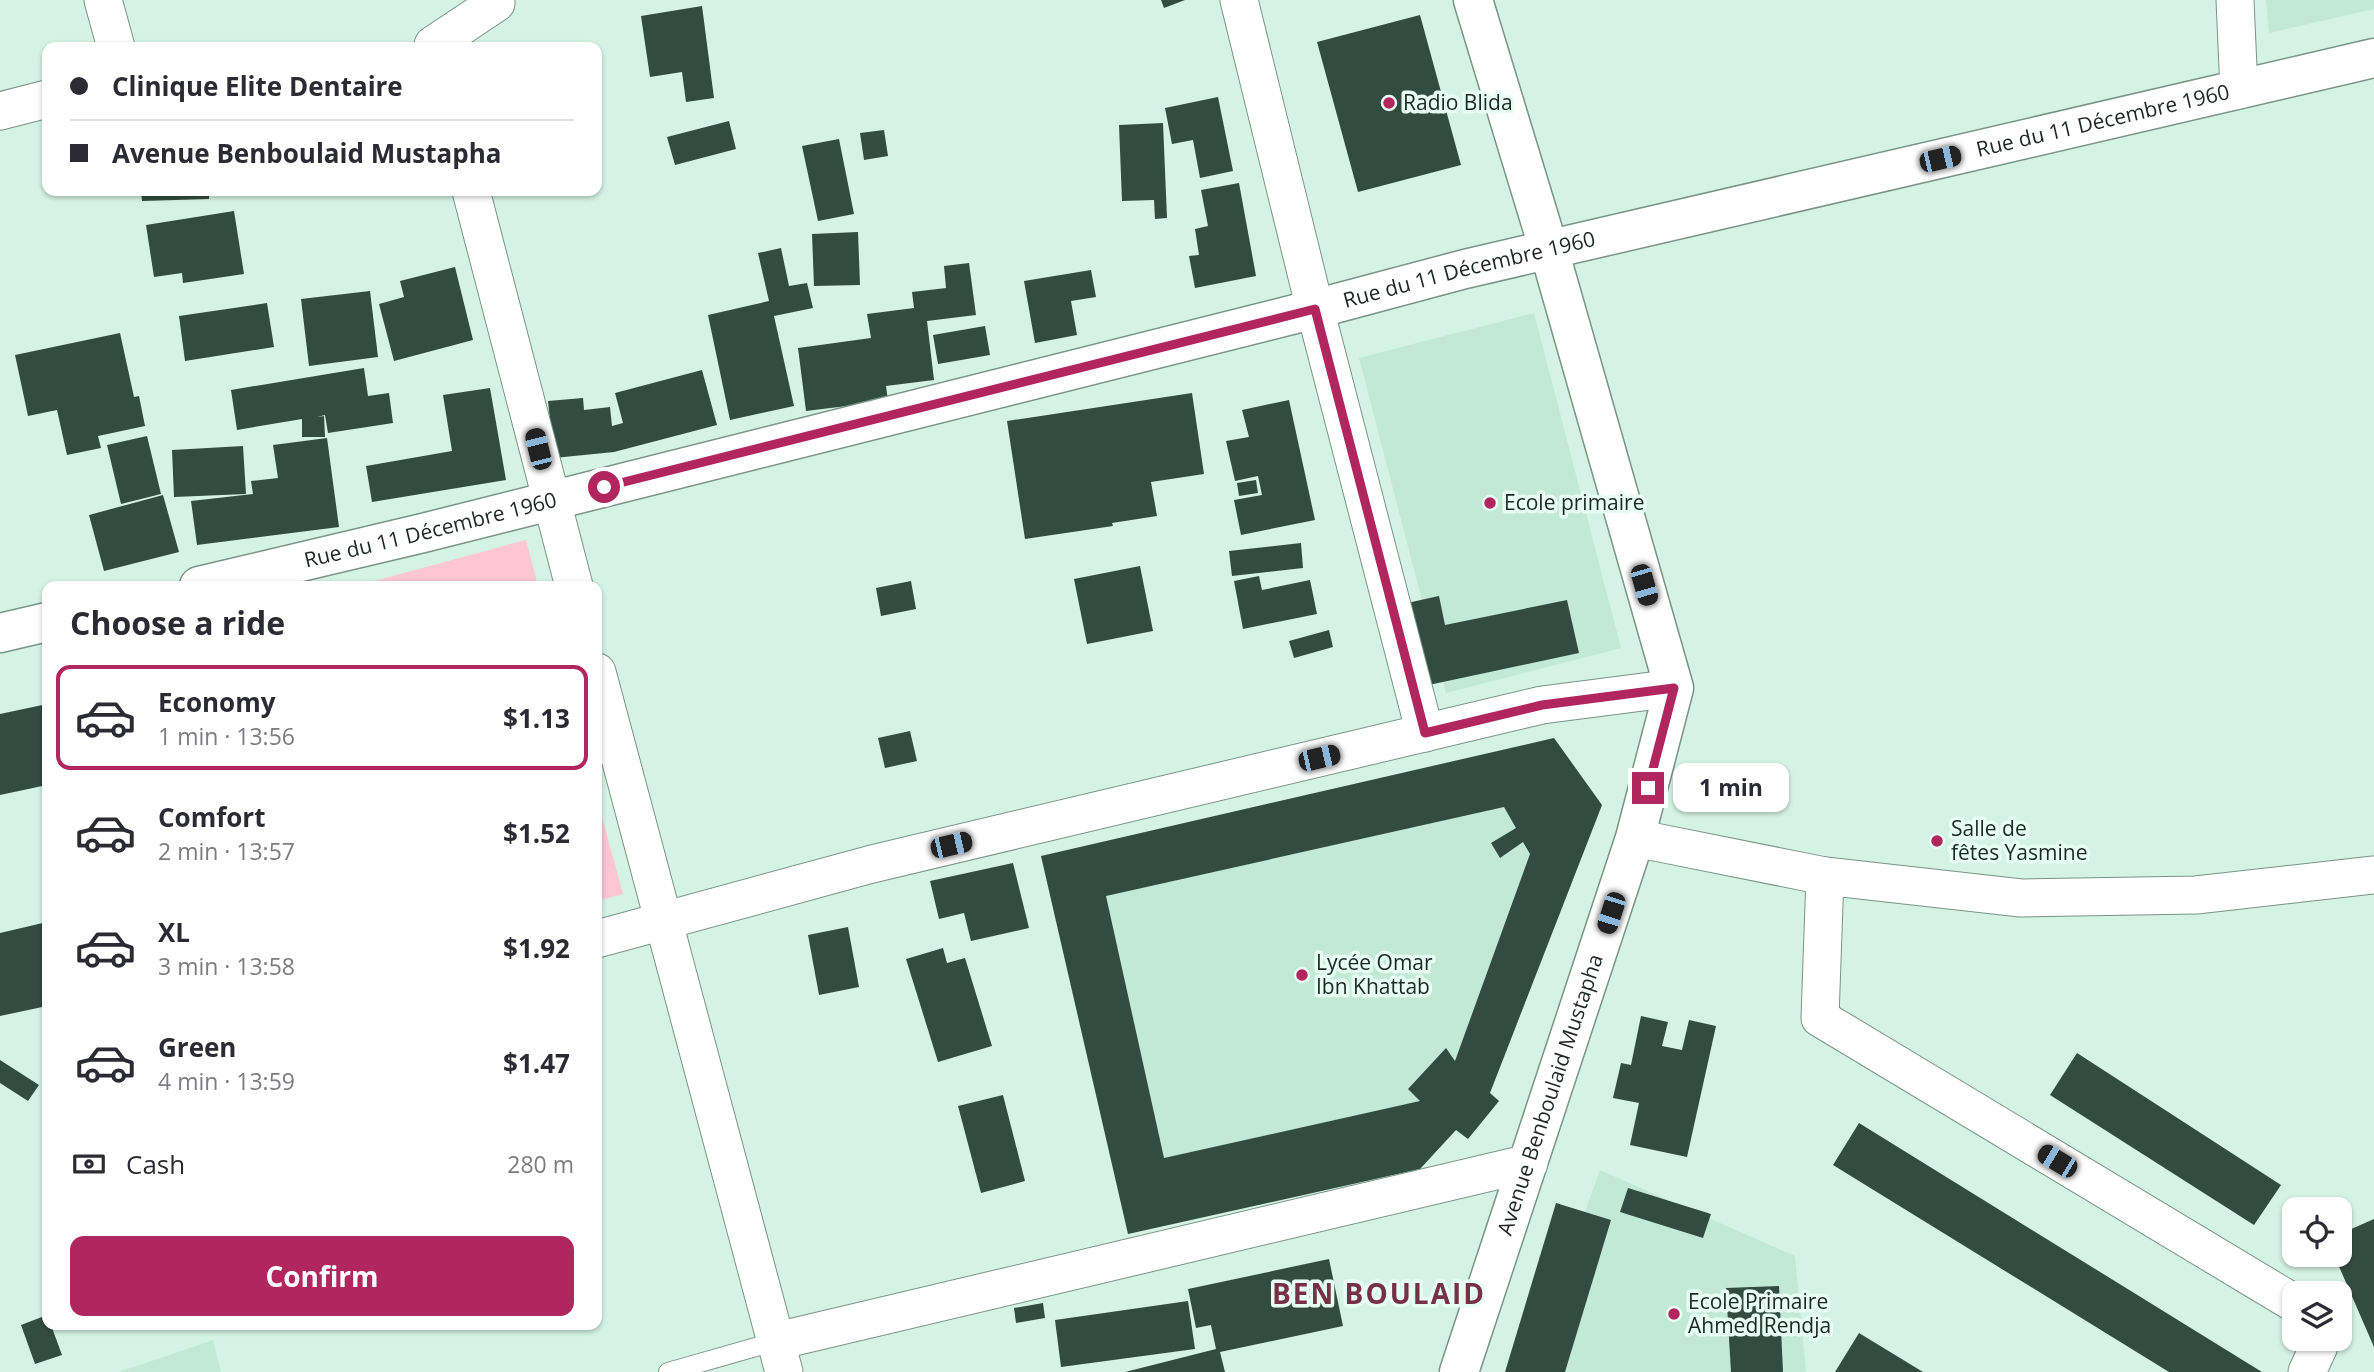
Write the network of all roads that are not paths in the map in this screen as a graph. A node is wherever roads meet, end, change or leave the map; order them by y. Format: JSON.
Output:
{"nodes":[{"id":1,"x":103,"y":0,"type":"edge"},
{"id":2,"x":496,"y":0,"type":"edge"},
{"id":3,"x":1239,"y":0,"type":"edge"},
{"id":4,"x":1473,"y":0,"type":"edge"},
{"id":5,"x":2235,"y":0,"type":"edge"},
{"id":6,"x":115,"y":42,"type":"edge"},
{"id":7,"x":438,"y":42,"type":"edge"},
{"id":8,"x":2374,"y":58,"type":"edge"},
{"id":9,"x":2239,"y":90,"type":"junction"},
{"id":10,"x":42,"y":100,"type":"edge"},
{"id":11,"x":0,"y":111,"type":"edge"},
{"id":12,"x":472,"y":196,"type":"edge"},
{"id":13,"x":1549,"y":250,"type":"junction"},
{"id":14,"x":1315,"y":309,"type":"junction"},
{"id":15,"x":551,"y":500,"type":"junction"},
{"id":16,"x":255,"y":580,"type":"edge"},
{"id":17,"x":573,"y":581,"type":"edge"},
{"id":18,"x":42,"y":623,"type":"edge"},
{"id":19,"x":0,"y":633,"type":"edge"},
{"id":20,"x":1674,"y":688,"type":"junction"},
{"id":21,"x":602,"y":691,"type":"edge"},
{"id":22,"x":1425,"y":733,"type":"junction"},
{"id":23,"x":1635,"y":838,"type":"junction"},
{"id":24,"x":2374,"y":875,"type":"edge"},
{"id":25,"x":1825,"y":876,"type":"junction"},
{"id":26,"x":663,"y":921,"type":"junction"},
{"id":27,"x":602,"y":938,"type":"edge"},
{"id":28,"x":1529,"y":1163,"type":"junction"},
{"id":29,"x":2282,"y":1296,"type":"edge"},
{"id":30,"x":2317,"y":1351,"type":"edge"},
{"id":31,"x":780,"y":1357,"type":"edge"},
{"id":32,"x":668,"y":1372,"type":"edge"},
{"id":33,"x":1459,"y":1372,"type":"edge"},
{"id":34,"x":2307,"y":1372,"type":"edge"}],
"edges":[{"from":1,"to":6,"type":"street"},
{"from":2,"to":7,"type":"street"},
{"from":3,"to":14,"type":"street"},
{"from":4,"to":13,"type":"main road"},
{"from":5,"to":9,"type":"street"},
{"from":8,"to":9,"type":"main road","name":"Rue du 11 Décembre 1960"},
{"from":9,"to":13,"type":"main road","name":"Rue du 11 Décembre 1960"},
{"from":10,"to":11,"type":"street"},
{"from":12,"to":15,"type":"street"},
{"from":13,"to":14,"type":"main road","name":"Rue du 11 Décembre 1960"},
{"from":13,"to":20,"type":"main road"},
{"from":14,"to":15,"type":"main road","name":"Rue du 11 Décembre 1960"},
{"from":14,"to":22,"type":"street"},
{"from":15,"to":16,"type":"main road","name":"Rue du 11 Décembre 1960"},
{"from":15,"to":17,"type":"street"},
{"from":18,"to":19,"type":"main road"},
{"from":20,"to":22,"type":"street"},
{"from":20,"to":23,"type":"main road","name":"Avenue Benboulaid Mustapha"},
{"from":21,"to":26,"type":"street"},
{"from":22,"to":26,"type":"street"},
{"from":23,"to":25,"type":"street"},
{"from":23,"to":28,"type":"main road","name":"Avenue Benboulaid Mustapha"},
{"from":24,"to":25,"type":"street"},
{"from":25,"to":29,"type":"street"},
{"from":26,"to":27,"type":"street"},
{"from":26,"to":31,"type":"street"},
{"from":28,"to":31,"type":"street"},
{"from":28,"to":33,"type":"main road","name":"Avenue Benboulaid Mustapha"},
{"from":30,"to":34,"type":"street"},
{"from":31,"to":32,"type":"lane"}]}
